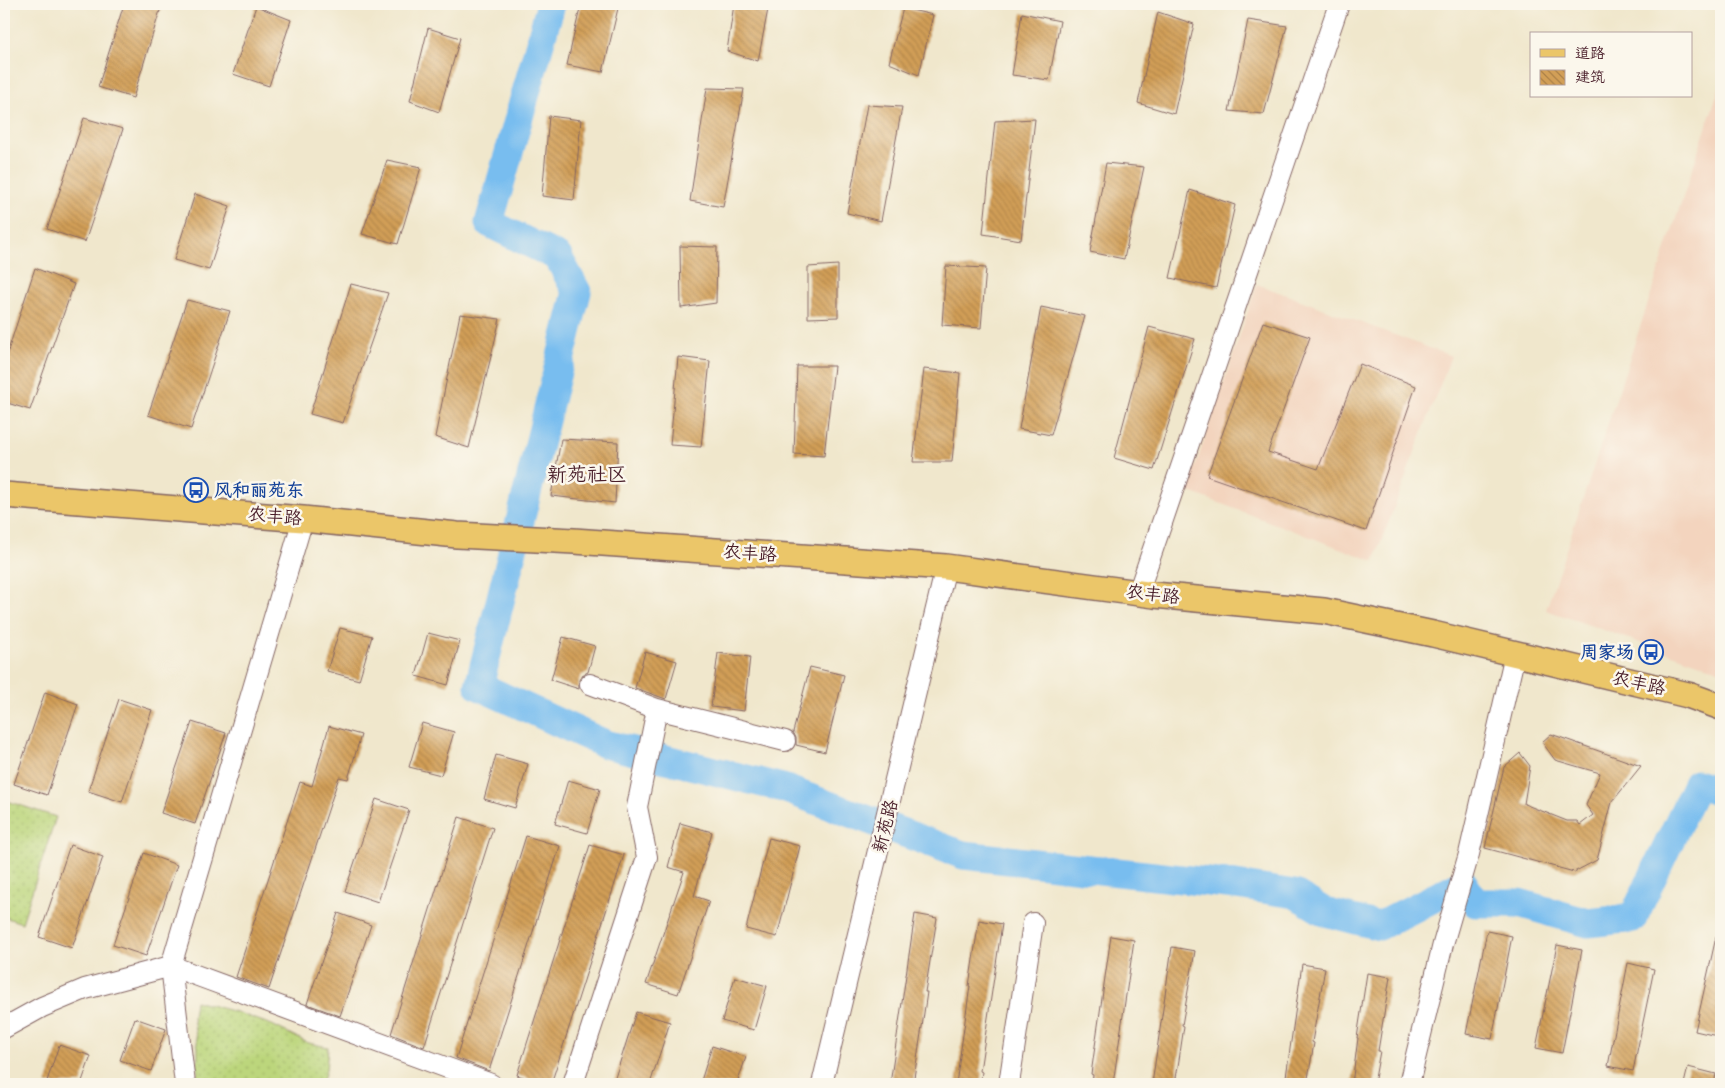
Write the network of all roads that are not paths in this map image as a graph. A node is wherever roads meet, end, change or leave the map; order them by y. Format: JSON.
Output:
{"nodes":[{"id":1,"x":1340,"y":4,"type":"edge"},
{"id":2,"x":4,"y":495,"type":"edge"},
{"id":3,"x":303,"y":518,"type":"junction"},
{"id":4,"x":946,"y":567,"type":"junction"},
{"id":5,"x":1138,"y":593,"type":"junction"},
{"id":6,"x":1515,"y":654,"type":"junction"},
{"id":7,"x":590,"y":684,"type":"dead end"},
{"id":8,"x":1721,"y":707,"type":"edge"},
{"id":9,"x":657,"y":709,"type":"junction"},
{"id":10,"x":785,"y":741,"type":"dead end"},
{"id":11,"x":1033,"y":923,"type":"dead end"},
{"id":12,"x":171,"y":966,"type":"junction"},
{"id":13,"x":4,"y":1028,"type":"edge"},
{"id":14,"x":185,"y":1084,"type":"edge"},
{"id":15,"x":491,"y":1084,"type":"edge"},
{"id":16,"x":573,"y":1084,"type":"edge"},
{"id":17,"x":822,"y":1084,"type":"edge"},
{"id":18,"x":1009,"y":1084,"type":"edge"},
{"id":19,"x":1409,"y":1084,"type":"edge"}],
"edges":[{"from":1,"to":5,"type":"street"},
{"from":2,"to":3,"type":"main road","name":"农丰路"},
{"from":3,"to":4,"type":"main road","name":"农丰路"},
{"from":3,"to":12,"type":"street"},
{"from":4,"to":5,"type":"main road","name":"农丰路"},
{"from":4,"to":17,"type":"street","name":"新苑路"},
{"from":5,"to":6,"type":"main road","name":"农丰路"},
{"from":6,"to":8,"type":"main road","name":"农丰路"},
{"from":6,"to":19,"type":"street"},
{"from":7,"to":9,"type":"street"},
{"from":9,"to":10,"type":"street"},
{"from":9,"to":16,"type":"street"},
{"from":11,"to":18,"type":"street"},
{"from":12,"to":13,"type":"street"},
{"from":12,"to":14,"type":"street"},
{"from":12,"to":15,"type":"street"}]}
